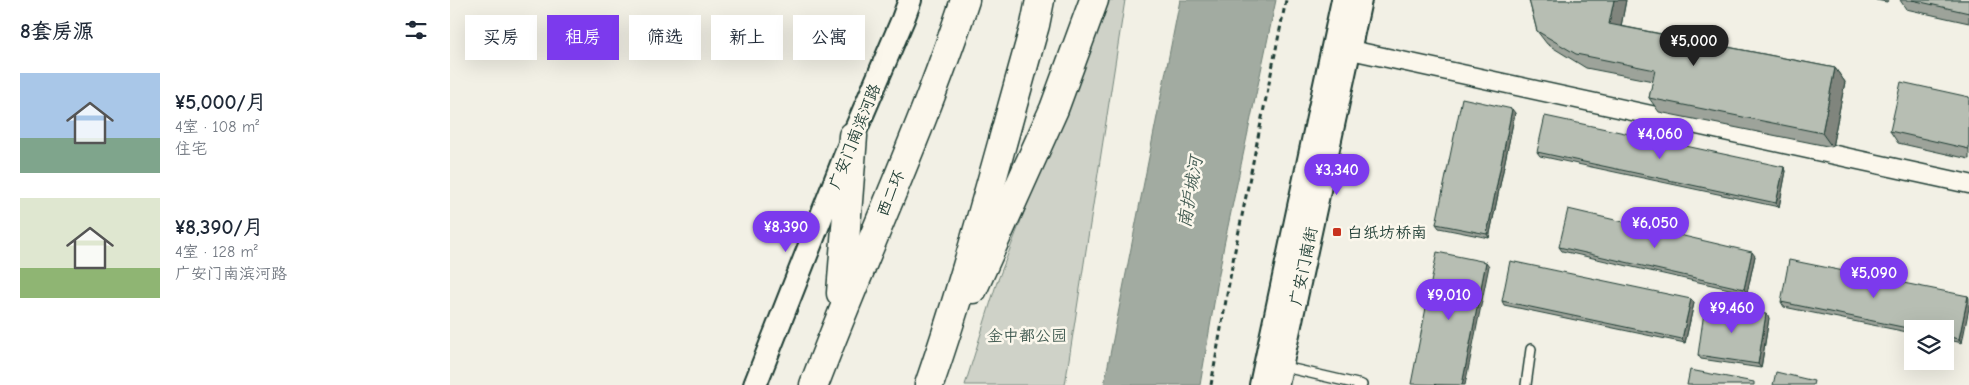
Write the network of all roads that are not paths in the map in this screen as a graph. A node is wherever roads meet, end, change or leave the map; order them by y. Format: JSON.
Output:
{"nodes":[{"id":1,"x":910,"y":0,"type":"edge"},
{"id":2,"x":965,"y":0,"type":"edge"},
{"id":3,"x":1040,"y":0,"type":"edge"},
{"id":4,"x":1094,"y":0,"type":"edge"},
{"id":5,"x":1344,"y":0,"type":"edge"},
{"id":6,"x":1360,"y":0,"type":"edge"},
{"id":7,"x":1342,"y":48,"type":"junction"},
{"id":8,"x":853,"y":136,"type":"junction"},
{"id":9,"x":1969,"y":184,"type":"edge"},
{"id":10,"x":838,"y":320,"type":"junction"},
{"id":11,"x":1531,"y":349,"type":"dead end"},
{"id":12,"x":941,"y":351,"type":"junction"},
{"id":13,"x":1274,"y":371,"type":"edge"},
{"id":14,"x":754,"y":385,"type":"edge"},
{"id":15,"x":814,"y":385,"type":"edge"},
{"id":16,"x":929,"y":385,"type":"edge"},
{"id":17,"x":1261,"y":385,"type":"edge"},
{"id":18,"x":1362,"y":385,"type":"edge"},
{"id":19,"x":1526,"y":385,"type":"edge"}],
"edges":[{"from":1,"to":8,"type":"street","name":"广安门南滨河路"},
{"from":2,"to":10,"type":"highway","name":"西二环"},
{"from":3,"to":12,"type":"highway"},
{"from":4,"to":12,"type":"highway"},
{"from":5,"to":7,"type":"street","name":"广安门南街"},
{"from":6,"to":7,"type":"street","name":"广安门南街"},
{"from":7,"to":9,"type":"street"},
{"from":7,"to":13,"type":"street","name":"广安门南街"},
{"from":8,"to":10,"type":"highway"},
{"from":8,"to":14,"type":"street","name":"广安门南滨河路"},
{"from":10,"to":15,"type":"highway","name":"西二环"},
{"from":11,"to":19,"type":"lane"},
{"from":12,"to":16,"type":"highway"},
{"from":13,"to":17,"type":"street","name":"广安门南街"},
{"from":13,"to":18,"type":"lane"}]}
